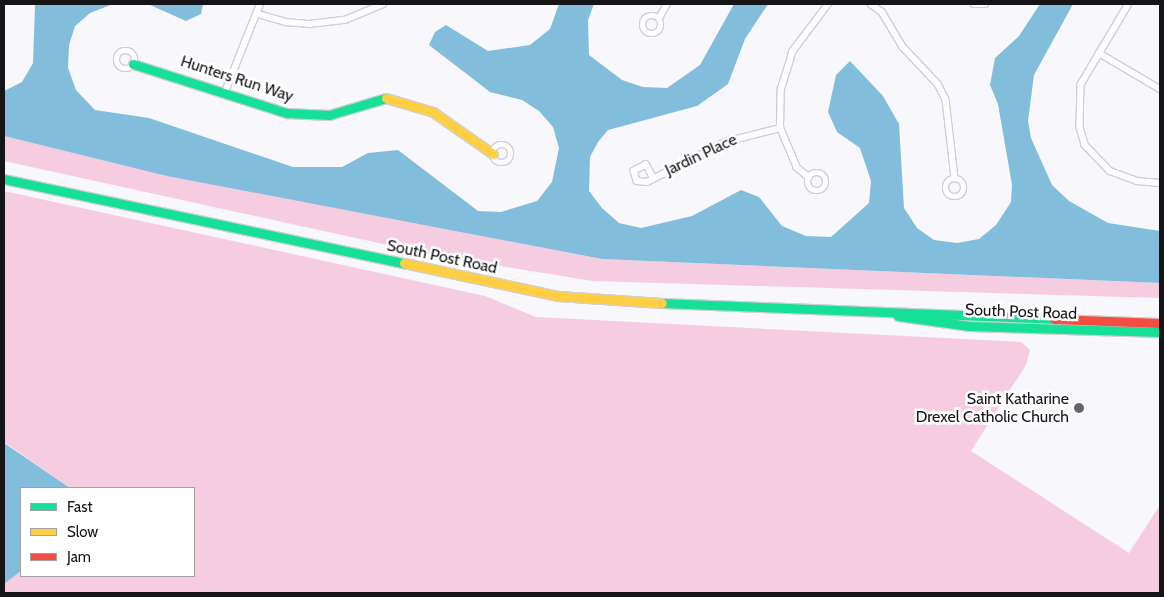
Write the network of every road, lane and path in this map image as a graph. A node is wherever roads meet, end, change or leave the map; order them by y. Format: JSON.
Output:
{"nodes":[{"id":1,"x":260,"y":4,"type":"edge"},
{"id":2,"x":383,"y":4,"type":"edge"},
{"id":3,"x":667,"y":4,"type":"edge"},
{"id":4,"x":828,"y":4,"type":"edge"},
{"id":5,"x":871,"y":4,"type":"edge"},
{"id":6,"x":974,"y":4,"type":"edge"},
{"id":7,"x":985,"y":4,"type":"edge"},
{"id":8,"x":1129,"y":4,"type":"edge"},
{"id":9,"x":258,"y":14,"type":"junction"},
{"id":10,"x":659,"y":18,"type":"dead end"},
{"id":11,"x":1099,"y":53,"type":"junction"},
{"id":12,"x":133,"y":64,"type":"dead end"},
{"id":13,"x":1160,"y":89,"type":"edge"},
{"id":14,"x":224,"y":92,"type":"junction"},
{"id":15,"x":780,"y":128,"type":"junction"},
{"id":16,"x":492,"y":154,"type":"dead end"},
{"id":17,"x":652,"y":176,"type":"dead end"},
{"id":18,"x":808,"y":178,"type":"dead end"},
{"id":19,"x":954,"y":178,"type":"dead end"},
{"id":20,"x":4,"y":179,"type":"edge"},
{"id":21,"x":1160,"y":183,"type":"edge"},
{"id":22,"x":880,"y":313,"type":"junction"},
{"id":23,"x":1073,"y":319,"type":"junction"},
{"id":24,"x":1160,"y":323,"type":"edge"},
{"id":25,"x":1072,"y":330,"type":"junction"},
{"id":26,"x":1160,"y":332,"type":"edge"}],
"edges":[{"from":1,"to":9,"type":"street"},
{"from":2,"to":9,"type":"street"},
{"from":3,"to":10,"type":"street"},
{"from":4,"to":15,"type":"street"},
{"from":5,"to":19,"type":"street"},
{"from":6,"to":7,"type":"street"},
{"from":8,"to":11,"type":"street"},
{"from":9,"to":14,"type":"street"},
{"from":11,"to":13,"type":"street"},
{"from":11,"to":21,"type":"street"},
{"from":12,"to":14,"type":"street","name":"Hunters Run Way"},
{"from":14,"to":16,"type":"street","name":"Hunters Run Way"},
{"from":15,"to":17,"type":"street","name":"Jardin Place"},
{"from":15,"to":18,"type":"street"},
{"from":20,"to":22,"type":"street","name":"South Post Road"},
{"from":22,"to":23,"type":"street","name":"South Post Road"},
{"from":22,"to":25,"type":"street","name":"South Post Road"},
{"from":23,"to":24,"type":"street","name":"South Post Road"},
{"from":23,"to":25,"type":"street"},
{"from":25,"to":26,"type":"street","name":"South Post Road"}]}
